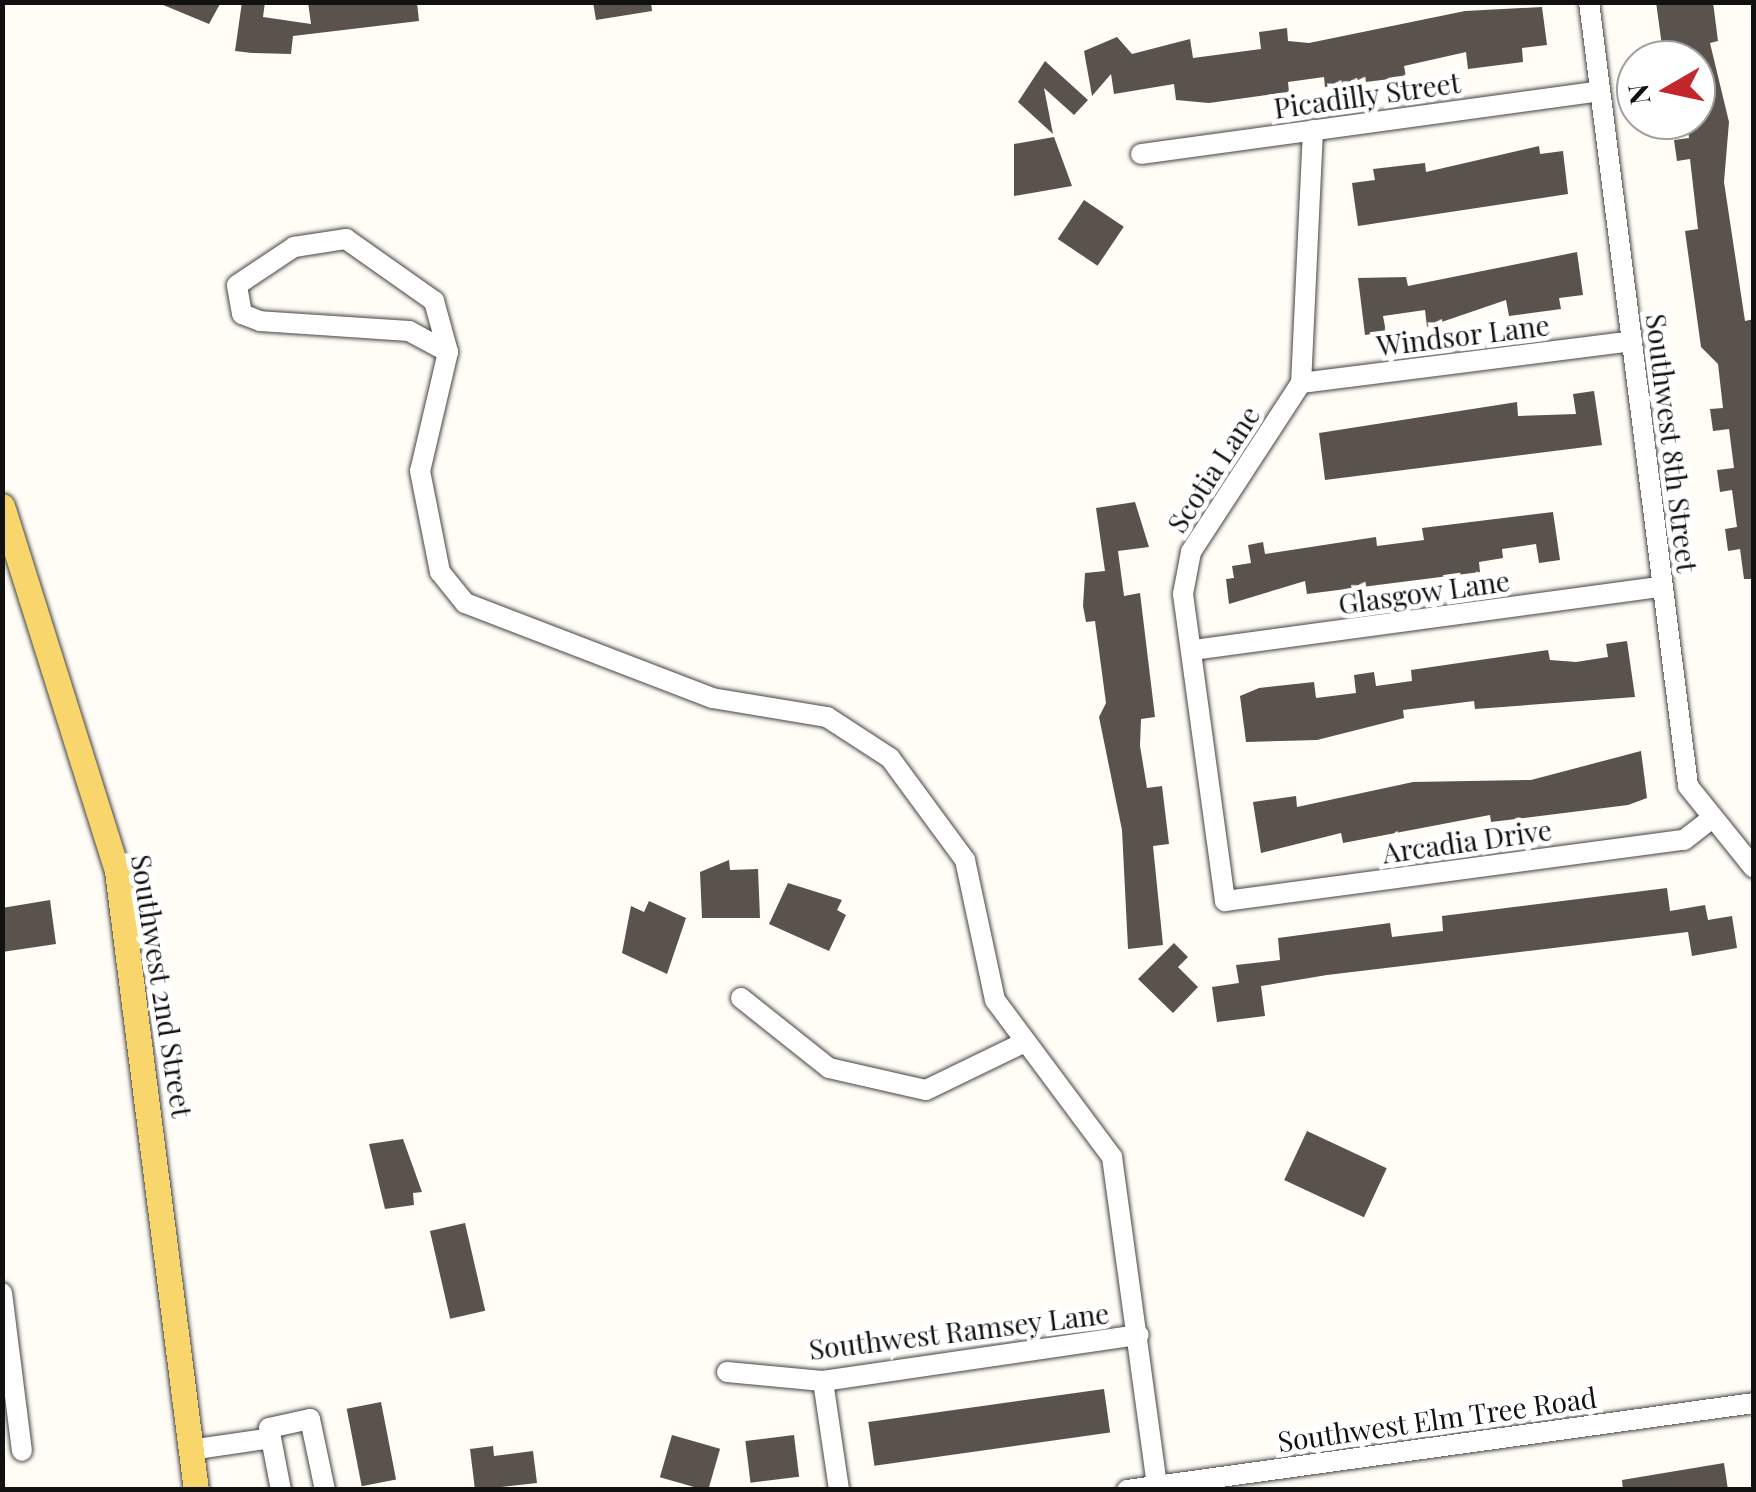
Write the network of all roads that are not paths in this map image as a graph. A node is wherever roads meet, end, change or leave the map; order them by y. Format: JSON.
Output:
{"nodes":[{"id":1,"x":1588,"y":2,"type":"edge"},
{"id":2,"x":1600,"y":91,"type":"junction"},
{"id":3,"x":1313,"y":130,"type":"junction"},
{"id":4,"x":1140,"y":154,"type":"dead end"},
{"id":5,"x":1632,"y":341,"type":"junction"},
{"id":6,"x":448,"y":352,"type":"junction"},
{"id":7,"x":1301,"y":384,"type":"junction"},
{"id":8,"x":2,"y":506,"type":"edge"},
{"id":9,"x":1662,"y":588,"type":"junction"},
{"id":10,"x":1193,"y":650,"type":"junction"},
{"id":11,"x":1710,"y":820,"type":"junction"},
{"id":12,"x":1754,"y":868,"type":"edge"},
{"id":13,"x":1225,"y":901,"type":"joint"},
{"id":14,"x":742,"y":998,"type":"dead end"},
{"id":15,"x":1021,"y":1044,"type":"junction"},
{"id":16,"x":2,"y":1294,"type":"edge"},
{"id":17,"x":1139,"y":1336,"type":"junction"},
{"id":18,"x":727,"y":1372,"type":"dead end"},
{"id":19,"x":823,"y":1380,"type":"junction"},
{"id":20,"x":1754,"y":1403,"type":"edge"},
{"id":21,"x":272,"y":1438,"type":"junction"},
{"id":22,"x":190,"y":1450,"type":"junction"},
{"id":23,"x":22,"y":1452,"type":"dead end"},
{"id":24,"x":1156,"y":1486,"type":"junction"},
{"id":25,"x":196,"y":1490,"type":"edge"},
{"id":26,"x":281,"y":1490,"type":"edge"},
{"id":27,"x":325,"y":1490,"type":"edge"},
{"id":28,"x":839,"y":1490,"type":"edge"},
{"id":29,"x":1127,"y":1490,"type":"edge"}],
"edges":[{"from":1,"to":2,"type":"street","name":"Southwest 8th Street"},
{"from":2,"to":3,"type":"street","name":"Picadilly Street"},
{"from":2,"to":5,"type":"street","name":"Southwest 8th Street"},
{"from":3,"to":4,"type":"street","name":"Picadilly Street"},
{"from":3,"to":7,"type":"street"},
{"from":5,"to":7,"type":"street","name":"Windsor Lane"},
{"from":5,"to":9,"type":"street","name":"Southwest 8th Street"},
{"from":6,"to":6,"type":"street"},
{"from":6,"to":15,"type":"street"},
{"from":7,"to":10,"type":"street","name":"Scotia Lane"},
{"from":8,"to":22,"type":"main road","name":"Southwest 2nd Street"},
{"from":9,"to":10,"type":"street","name":"Glasgow Lane"},
{"from":9,"to":11,"type":"street","name":"Southwest 8th Street"},
{"from":10,"to":13,"type":"street","name":"Scotia Lane"},
{"from":11,"to":12,"type":"street","name":"Southwest 8th Street"},
{"from":11,"to":13,"type":"street","name":"Arcadia Drive"},
{"from":14,"to":15,"type":"street"},
{"from":15,"to":17,"type":"street"},
{"from":16,"to":23,"type":"street"},
{"from":17,"to":19,"type":"street","name":"Southwest Ramsey Lane"},
{"from":17,"to":24,"type":"street"},
{"from":18,"to":19,"type":"street","name":"Southwest Ramsey Lane"},
{"from":19,"to":28,"type":"street"},
{"from":20,"to":24,"type":"street","name":"Southwest Elm Tree Road"},
{"from":21,"to":22,"type":"street"},
{"from":21,"to":26,"type":"street"},
{"from":21,"to":27,"type":"street"},
{"from":22,"to":25,"type":"main road","name":"Southwest 2nd Street"},
{"from":24,"to":29,"type":"street","name":"Southwest Elm Tree Road"}]}
